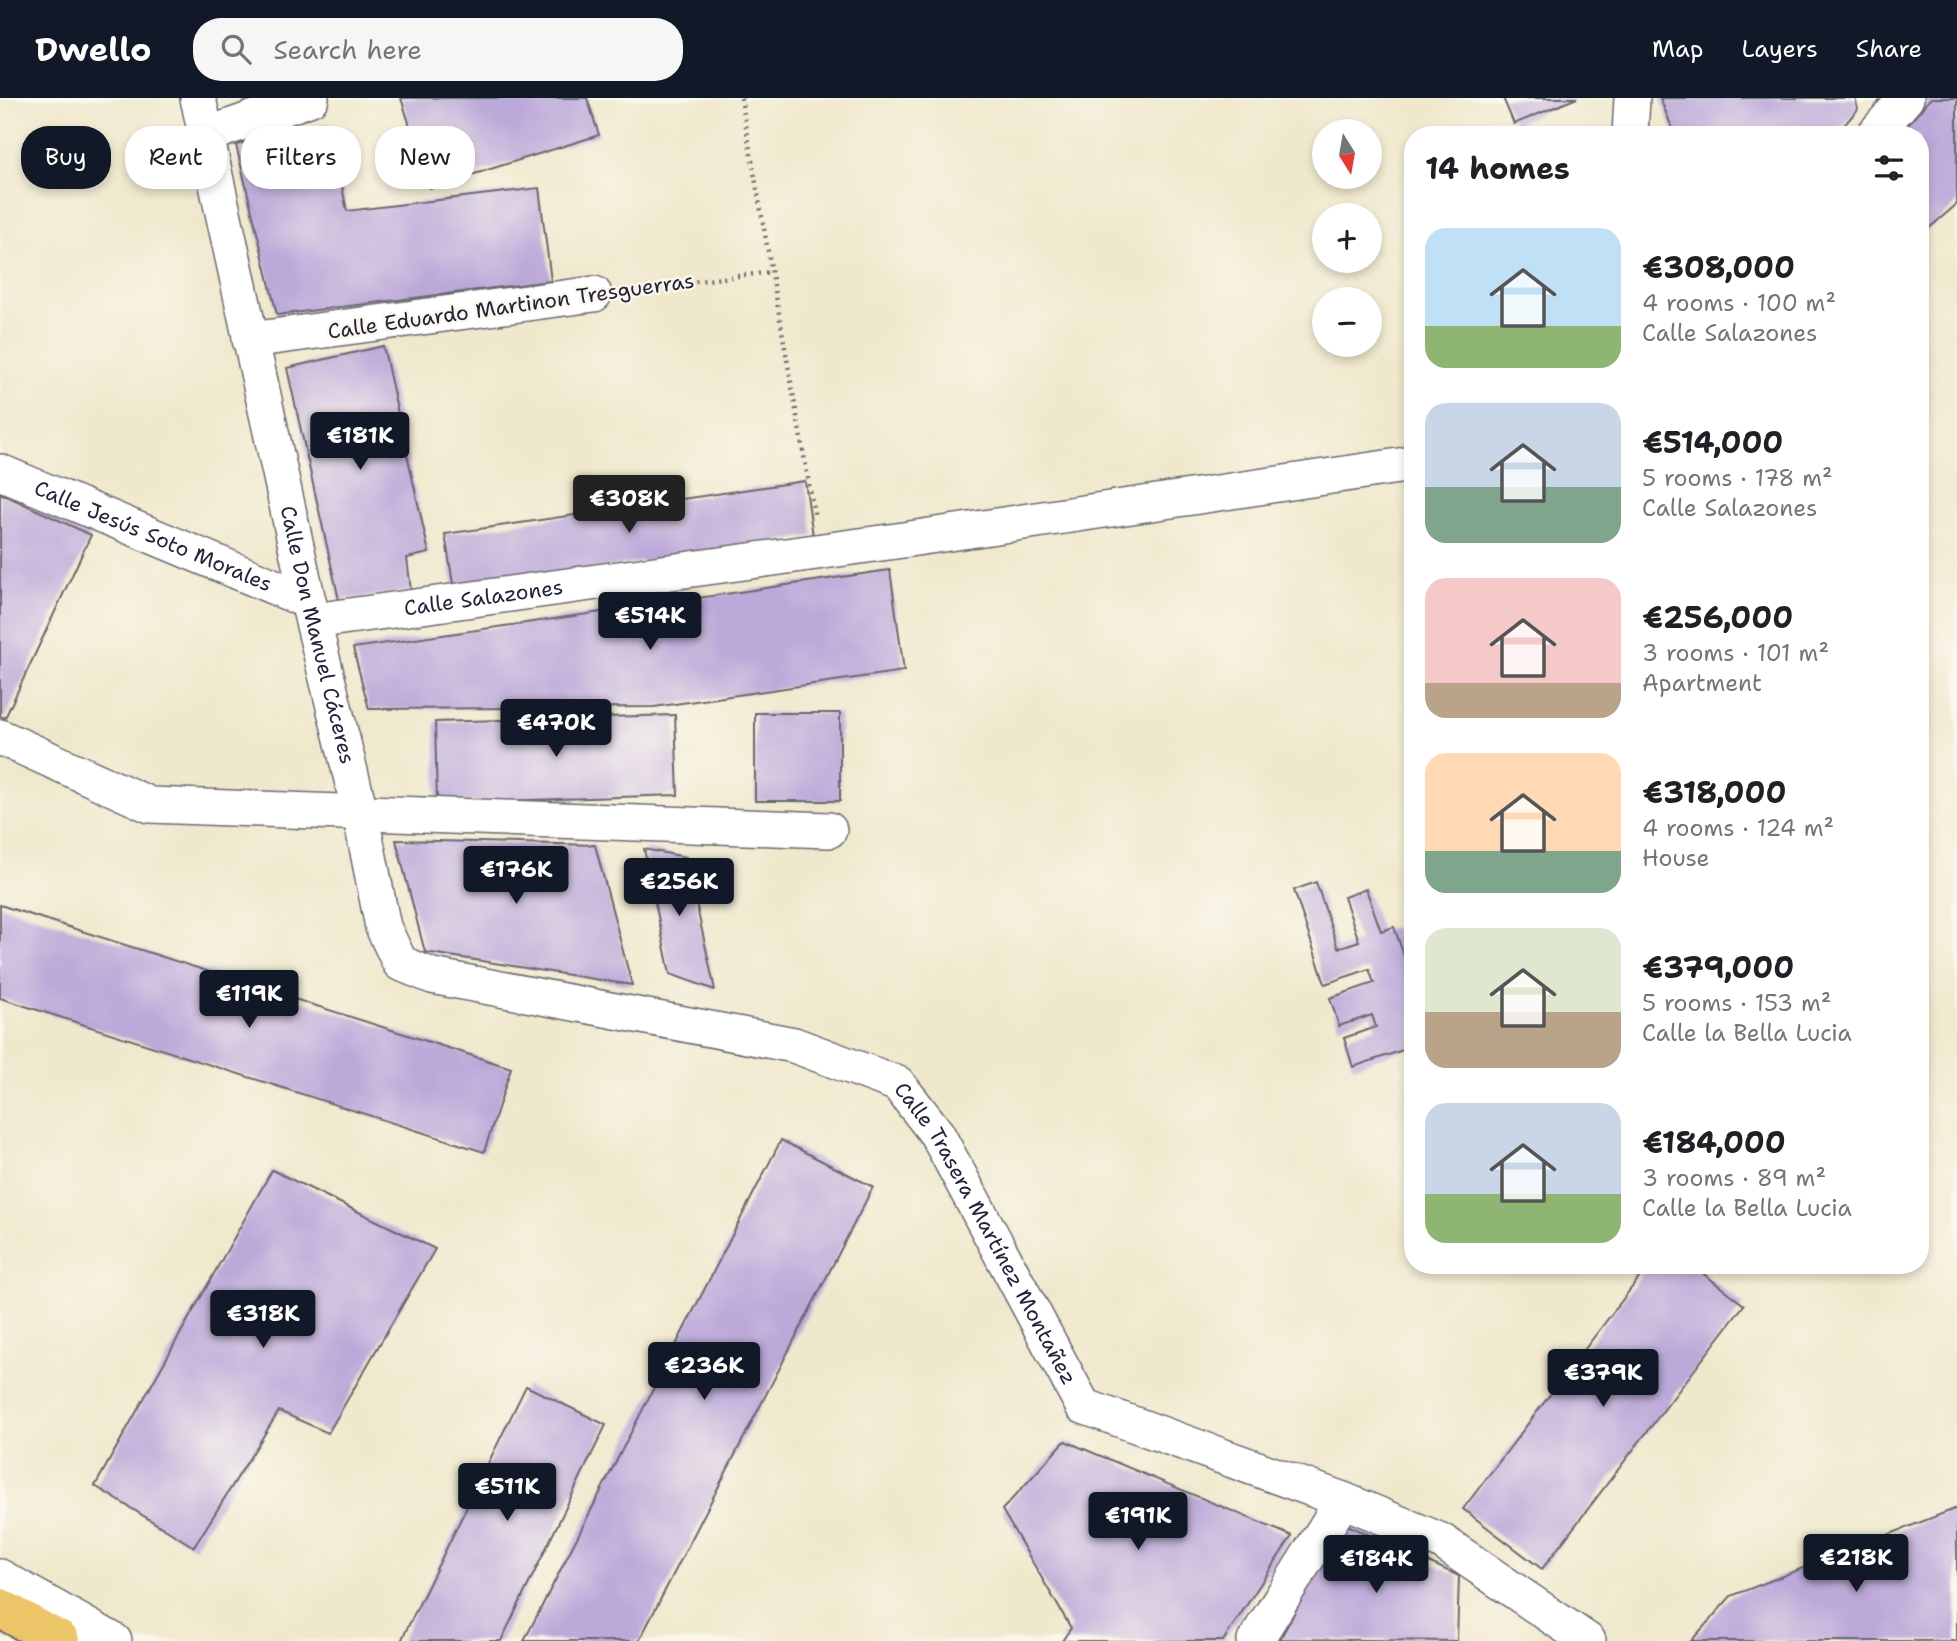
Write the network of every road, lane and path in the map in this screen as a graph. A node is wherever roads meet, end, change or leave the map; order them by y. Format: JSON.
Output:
{"nodes":[{"id":1,"x":198,"y":98,"type":"edge"},
{"id":2,"x":311,"y":98,"type":"edge"},
{"id":3,"x":741,"y":98,"type":"edge"},
{"id":4,"x":1632,"y":98,"type":"edge"},
{"id":5,"x":1906,"y":98,"type":"edge"},
{"id":6,"x":205,"y":126,"type":"edge"},
{"id":7,"x":1630,"y":126,"type":"edge"},
{"id":8,"x":1882,"y":126,"type":"edge"},
{"id":9,"x":227,"y":128,"type":"edge"},
{"id":10,"x":218,"y":189,"type":"edge"},
{"id":11,"x":771,"y":272,"type":"junction"},
{"id":12,"x":594,"y":294,"type":"joint"},
{"id":13,"x":250,"y":340,"type":"junction"},
{"id":14,"x":1404,"y":465,"type":"edge"},
{"id":15,"x":0,"y":472,"type":"edge"},
{"id":16,"x":821,"y":552,"type":"junction"},
{"id":17,"x":310,"y":611,"type":"junction"},
{"id":18,"x":0,"y":737,"type":"edge"},
{"id":19,"x":360,"y":811,"type":"junction"},
{"id":20,"x":829,"y":830,"type":"dead end"},
{"id":21,"x":400,"y":963,"type":"joint"},
{"id":22,"x":1343,"y":1500,"type":"junction"},
{"id":23,"x":0,"y":1577,"type":"edge"},
{"id":24,"x":0,"y":1608,"type":"edge"},
{"id":25,"x":0,"y":1628,"type":"edge"},
{"id":26,"x":24,"y":1641,"type":"edge"},
{"id":27,"x":60,"y":1641,"type":"edge"},
{"id":28,"x":114,"y":1641,"type":"edge"},
{"id":29,"x":1255,"y":1641,"type":"edge"},
{"id":30,"x":1588,"y":1641,"type":"edge"}],
"edges":[{"from":1,"to":6,"type":"street","name":"Calle Don Manuel Cáceres"},
{"from":2,"to":9,"type":"street"},
{"from":3,"to":11,"type":"path"},
{"from":4,"to":7,"type":"street"},
{"from":5,"to":8,"type":"street"},
{"from":10,"to":13,"type":"street","name":"Calle Don Manuel Cáceres"},
{"from":11,"to":12,"type":"path","name":"Calle Eduardo Martinon Tresguerras"},
{"from":11,"to":16,"type":"path"},
{"from":12,"to":13,"type":"street","name":"Calle Eduardo Martinon Tresguerras"},
{"from":13,"to":17,"type":"street","name":"Calle Don Manuel Cáceres"},
{"from":14,"to":16,"type":"street","name":"Calle Salazones"},
{"from":15,"to":17,"type":"street","name":"Calle Jesús Soto Morales"},
{"from":16,"to":17,"type":"street","name":"Calle Salazones"},
{"from":17,"to":19,"type":"street","name":"Calle Don Manuel Cáceres"},
{"from":18,"to":19,"type":"street"},
{"from":19,"to":20,"type":"street"},
{"from":19,"to":21,"type":"street","name":"Calle Don Manuel Cáceres"},
{"from":21,"to":22,"type":"street","name":"Calle Trasera Martínez Montañez"},
{"from":22,"to":29,"type":"street"},
{"from":22,"to":30,"type":"street","name":"Calle Trasera Martínez Montañez"},
{"from":23,"to":28,"type":"street"},
{"from":24,"to":27,"type":"main road"},
{"from":25,"to":26,"type":"main road"}]}
